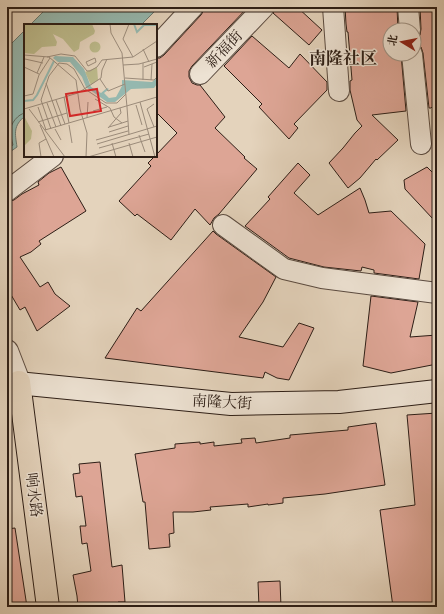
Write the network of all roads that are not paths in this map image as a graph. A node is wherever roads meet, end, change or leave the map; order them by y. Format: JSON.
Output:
{"nodes":[{"id":1,"x":194,"y":7,"type":"edge"},
{"id":2,"x":264,"y":7,"type":"edge"},
{"id":3,"x":334,"y":7,"type":"edge"},
{"id":4,"x":408,"y":7,"type":"edge"},
{"id":5,"x":409,"y":22,"type":"edge"},
{"id":6,"x":157,"y":46,"type":"edge"},
{"id":7,"x":413,"y":62,"type":"edge"},
{"id":8,"x":200,"y":74,"type":"dead end"},
{"id":9,"x":339,"y":91,"type":"dead end"},
{"id":10,"x":421,"y":144,"type":"dead end"},
{"id":11,"x":52,"y":157,"type":"edge"},
{"id":12,"x":7,"y":191,"type":"edge"},
{"id":13,"x":223,"y":225,"type":"dead end"},
{"id":14,"x":437,"y":293,"type":"edge"},
{"id":15,"x":7,"y":351,"type":"edge"},
{"id":16,"x":13,"y":382,"type":"edge"},
{"id":17,"x":437,"y":391,"type":"edge"},
{"id":18,"x":48,"y":607,"type":"edge"}],
"edges":[{"from":1,"to":6,"type":"street"},
{"from":2,"to":8,"type":"street","name":"新福街"},
{"from":3,"to":9,"type":"street"},
{"from":4,"to":5,"type":"street"},
{"from":7,"to":10,"type":"street"},
{"from":11,"to":12,"type":"street"},
{"from":13,"to":14,"type":"street"},
{"from":15,"to":16,"type":"main road"},
{"from":16,"to":17,"type":"main road","name":"南隆大街"},
{"from":16,"to":18,"type":"main road","name":"响水路"}]}
